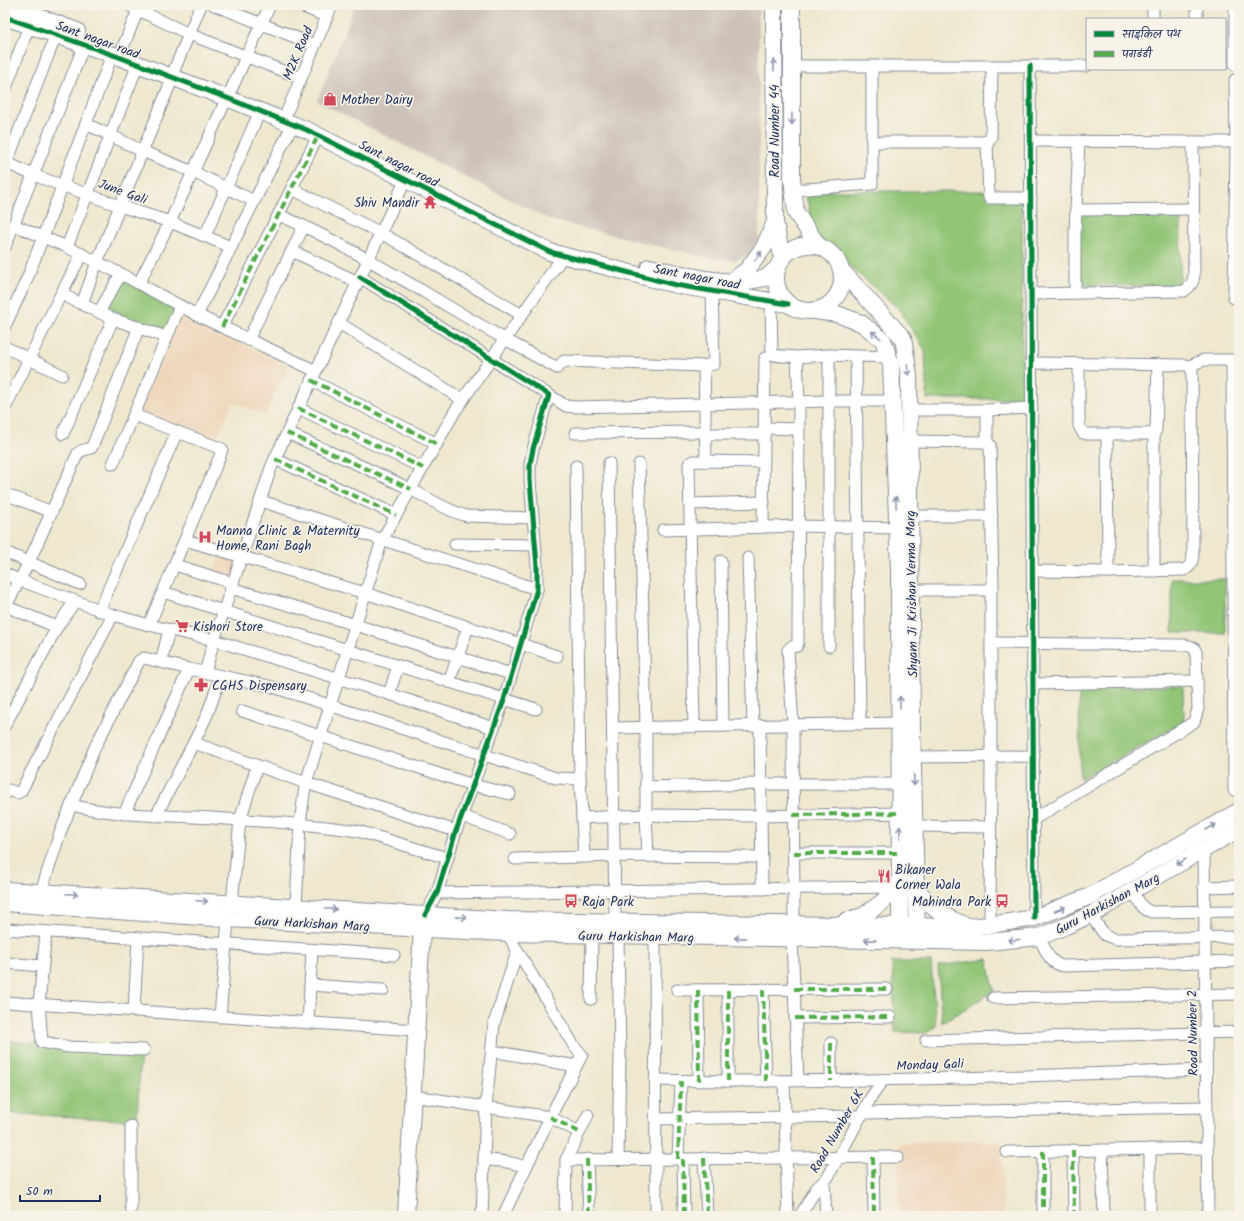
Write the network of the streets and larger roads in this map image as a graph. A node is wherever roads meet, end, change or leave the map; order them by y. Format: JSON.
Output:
{"nodes":[{"id":1,"x":6,"y":5,"type":"edge"},
{"id":2,"x":201,"y":5,"type":"edge"},
{"id":3,"x":214,"y":5,"type":"edge"},
{"id":4,"x":270,"y":5,"type":"edge"},
{"id":5,"x":299,"y":5,"type":"edge"},
{"id":6,"x":332,"y":5,"type":"edge"},
{"id":7,"x":774,"y":5,"type":"edge"},
{"id":8,"x":792,"y":5,"type":"edge"},
{"id":9,"x":1153,"y":5,"type":"edge"},
{"id":10,"x":1197,"y":5,"type":"edge"},
{"id":11,"x":1235,"y":5,"type":"edge"},
{"id":12,"x":135,"y":6,"type":"edge"},
{"id":13,"x":5,"y":17,"type":"edge"},
{"id":14,"x":327,"y":17,"type":"junction"},
{"id":15,"x":1153,"y":18,"type":"edge"},
{"id":16,"x":1196,"y":18,"type":"edge"},
{"id":17,"x":262,"y":24,"type":"junction"},
{"id":18,"x":29,"y":26,"type":"junction"},
{"id":19,"x":189,"y":34,"type":"junction"},
{"id":20,"x":56,"y":35,"type":"junction"},
{"id":21,"x":84,"y":45,"type":"junction"},
{"id":22,"x":315,"y":45,"type":"junction"},
{"id":23,"x":118,"y":53,"type":"junction"},
{"id":24,"x":246,"y":57,"type":"junction"},
{"id":25,"x":138,"y":64,"type":"junction"},
{"id":26,"x":1233,"y":65,"type":"edge"},
{"id":27,"x":792,"y":66,"type":"junction"},
{"id":28,"x":872,"y":66,"type":"junction"},
{"id":29,"x":992,"y":66,"type":"junction"},
{"id":30,"x":1030,"y":66,"type":"junction"},
{"id":31,"x":1086,"y":66,"type":"edge"},
{"id":32,"x":174,"y":73,"type":"junction"},
{"id":33,"x":301,"y":78,"type":"junction"},
{"id":34,"x":1235,"y":80,"type":"dead end"},
{"id":35,"x":5,"y":90,"type":"edge"},
{"id":36,"x":229,"y":94,"type":"junction"},
{"id":37,"x":1237,"y":110,"type":"edge"},
{"id":38,"x":260,"y":111,"type":"junction"},
{"id":39,"x":287,"y":119,"type":"junction"},
{"id":40,"x":86,"y":124,"type":"junction"},
{"id":41,"x":110,"y":135,"type":"junction"},
{"id":42,"x":318,"y":136,"type":"junction"},
{"id":43,"x":1031,"y":141,"type":"junction"},
{"id":44,"x":872,"y":142,"type":"junction"},
{"id":45,"x":987,"y":142,"type":"junction"},
{"id":46,"x":1079,"y":142,"type":"junction"},
{"id":47,"x":1193,"y":142,"type":"junction"},
{"id":48,"x":1236,"y":142,"type":"junction"},
{"id":49,"x":142,"y":151,"type":"junction"},
{"id":50,"x":6,"y":164,"type":"edge"},
{"id":51,"x":193,"y":172,"type":"junction"},
{"id":52,"x":33,"y":175,"type":"junction"},
{"id":53,"x":406,"y":179,"type":"junction"},
{"id":54,"x":63,"y":186,"type":"junction"},
{"id":55,"x":226,"y":188,"type":"junction"},
{"id":56,"x":292,"y":189,"type":"junction"},
{"id":57,"x":793,"y":190,"type":"junction"},
{"id":58,"x":88,"y":194,"type":"junction"},
{"id":59,"x":1031,"y":198,"type":"junction"},
{"id":60,"x":254,"y":201,"type":"junction"},
{"id":61,"x":120,"y":206,"type":"junction"},
{"id":62,"x":1193,"y":209,"type":"junction"},
{"id":63,"x":1076,"y":210,"type":"junction"},
{"id":64,"x":279,"y":215,"type":"junction"},
{"id":65,"x":170,"y":222,"type":"junction"},
{"id":66,"x":774,"y":222,"type":"junction"},
{"id":67,"x":14,"y":225,"type":"junction"},
{"id":68,"x":304,"y":226,"type":"junction"},
{"id":69,"x":381,"y":233,"type":"junction"},
{"id":70,"x":205,"y":236,"type":"junction"},
{"id":71,"x":43,"y":237,"type":"junction"},
{"id":72,"x":818,"y":245,"type":"junction"},
{"id":73,"x":5,"y":247,"type":"edge"},
{"id":74,"x":67,"y":247,"type":"junction"},
{"id":75,"x":231,"y":248,"type":"junction"},
{"id":76,"x":292,"y":251,"type":"junction"},
{"id":77,"x":82,"y":254,"type":"junction"},
{"id":78,"x":563,"y":256,"type":"junction"},
{"id":79,"x":368,"y":260,"type":"junction"},
{"id":80,"x":97,"y":262,"type":"junction"},
{"id":81,"x":779,"y":263,"type":"junction"},
{"id":82,"x":842,"y":271,"type":"junction"},
{"id":83,"x":121,"y":274,"type":"junction"},
{"id":84,"x":359,"y":280,"type":"junction"},
{"id":85,"x":730,"y":282,"type":"junction"},
{"id":86,"x":139,"y":283,"type":"junction"},
{"id":87,"x":712,"y":291,"type":"junction"},
{"id":88,"x":1075,"y":293,"type":"junction"},
{"id":89,"x":61,"y":294,"type":"junction"},
{"id":90,"x":1031,"y":294,"type":"junction"},
{"id":91,"x":1234,"y":298,"type":"dead end"},
{"id":92,"x":771,"y":301,"type":"junction"},
{"id":93,"x":82,"y":304,"type":"junction"},
{"id":94,"x":788,"y":304,"type":"junction"},
{"id":95,"x":180,"y":306,"type":"junction"},
{"id":96,"x":815,"y":310,"type":"junction"},
{"id":97,"x":99,"y":312,"type":"junction"},
{"id":98,"x":197,"y":315,"type":"junction"},
{"id":99,"x":522,"y":315,"type":"junction"},
{"id":100,"x":113,"y":318,"type":"junction"},
{"id":101,"x":339,"y":323,"type":"junction"},
{"id":102,"x":5,"y":326,"type":"edge"},
{"id":103,"x":139,"y":327,"type":"junction"},
{"id":104,"x":222,"y":327,"type":"junction"},
{"id":105,"x":166,"y":337,"type":"junction"},
{"id":106,"x":248,"y":340,"type":"junction"},
{"id":107,"x":505,"y":340,"type":"junction"},
{"id":108,"x":5,"y":347,"type":"edge"},
{"id":109,"x":829,"y":355,"type":"junction"},
{"id":110,"x":796,"y":357,"type":"junction"},
{"id":111,"x":856,"y":357,"type":"junction"},
{"id":112,"x":888,"y":357,"type":"junction"},
{"id":113,"x":29,"y":358,"type":"junction"},
{"id":114,"x":766,"y":358,"type":"dead end"},
{"id":115,"x":491,"y":359,"type":"junction"},
{"id":116,"x":1032,"y":363,"type":"junction"},
{"id":117,"x":1079,"y":364,"type":"junction"},
{"id":118,"x":1158,"y":364,"type":"junction"},
{"id":119,"x":704,"y":366,"type":"junction"},
{"id":120,"x":1189,"y":366,"type":"junction"},
{"id":121,"x":62,"y":375,"type":"dead end"},
{"id":122,"x":314,"y":376,"type":"junction"},
{"id":123,"x":549,"y":395,"type":"junction"},
{"id":124,"x":463,"y":400,"type":"junction"},
{"id":125,"x":830,"y":401,"type":"junction"},
{"id":126,"x":892,"y":401,"type":"junction"},
{"id":127,"x":765,"y":402,"type":"junction"},
{"id":128,"x":800,"y":402,"type":"junction"},
{"id":129,"x":856,"y":402,"type":"junction"},
{"id":130,"x":704,"y":404,"type":"junction"},
{"id":131,"x":5,"y":408,"type":"edge"},
{"id":132,"x":298,"y":408,"type":"junction"},
{"id":133,"x":1032,"y":408,"type":"junction"},
{"id":134,"x":909,"y":410,"type":"junction"},
{"id":135,"x":987,"y":410,"type":"junction"},
{"id":136,"x":134,"y":415,"type":"junction"},
{"id":137,"x":800,"y":429,"type":"junction"},
{"id":138,"x":765,"y":431,"type":"junction"},
{"id":139,"x":178,"y":432,"type":"junction"},
{"id":140,"x":1154,"y":432,"type":"junction"},
{"id":141,"x":287,"y":433,"type":"junction"},
{"id":142,"x":575,"y":433,"type":"dead end"},
{"id":143,"x":705,"y":433,"type":"junction"},
{"id":144,"x":63,"y":434,"type":"dead end"},
{"id":145,"x":1107,"y":434,"type":"junction"},
{"id":146,"x":909,"y":441,"type":"junction"},
{"id":147,"x":987,"y":443,"type":"junction"},
{"id":148,"x":436,"y":444,"type":"junction"},
{"id":149,"x":275,"y":459,"type":"junction"},
{"id":150,"x":706,"y":461,"type":"junction"},
{"id":151,"x":764,"y":462,"type":"junction"},
{"id":152,"x":609,"y":463,"type":"dead end"},
{"id":153,"x":113,"y":464,"type":"dead end"},
{"id":154,"x":639,"y":464,"type":"dead end"},
{"id":155,"x":576,"y":466,"type":"dead end"},
{"id":156,"x":423,"y":468,"type":"junction"},
{"id":157,"x":411,"y":489,"type":"junction"},
{"id":158,"x":5,"y":494,"type":"edge"},
{"id":159,"x":260,"y":501,"type":"junction"},
{"id":160,"x":764,"y":502,"type":"junction"},
{"id":161,"x":690,"y":504,"type":"junction"},
{"id":162,"x":52,"y":512,"type":"junction"},
{"id":163,"x":396,"y":515,"type":"junction"},
{"id":164,"x":910,"y":516,"type":"junction"},
{"id":165,"x":992,"y":516,"type":"junction"},
{"id":166,"x":533,"y":518,"type":"junction"},
{"id":167,"x":799,"y":526,"type":"junction"},
{"id":168,"x":763,"y":527,"type":"junction"},
{"id":169,"x":829,"y":527,"type":"junction"},
{"id":170,"x":858,"y":527,"type":"junction"},
{"id":171,"x":898,"y":528,"type":"junction"},
{"id":172,"x":663,"y":530,"type":"dead end"},
{"id":173,"x":690,"y":530,"type":"junction"},
{"id":174,"x":185,"y":540,"type":"junction"},
{"id":175,"x":382,"y":540,"type":"junction"},
{"id":176,"x":455,"y":544,"type":"dead end"},
{"id":177,"x":535,"y":545,"type":"junction"},
{"id":178,"x":5,"y":552,"type":"edge"},
{"id":179,"x":242,"y":557,"type":"junction"},
{"id":180,"x":748,"y":558,"type":"dead end"},
{"id":181,"x":721,"y":561,"type":"dead end"},
{"id":182,"x":29,"y":562,"type":"junction"},
{"id":183,"x":175,"y":565,"type":"junction"},
{"id":184,"x":1154,"y":571,"type":"junction"},
{"id":185,"x":1033,"y":572,"type":"junction"},
{"id":186,"x":1108,"y":572,"type":"junction"},
{"id":187,"x":5,"y":574,"type":"edge"},
{"id":188,"x":19,"y":580,"type":"junction"},
{"id":189,"x":80,"y":584,"type":"dead end"},
{"id":190,"x":232,"y":586,"type":"junction"},
{"id":191,"x":536,"y":589,"type":"junction"},
{"id":192,"x":991,"y":589,"type":"junction"},
{"id":193,"x":911,"y":590,"type":"junction"},
{"id":194,"x":163,"y":592,"type":"junction"},
{"id":195,"x":365,"y":593,"type":"junction"},
{"id":196,"x":75,"y":601,"type":"junction"},
{"id":197,"x":5,"y":607,"type":"edge"},
{"id":198,"x":99,"y":611,"type":"junction"},
{"id":199,"x":224,"y":611,"type":"junction"},
{"id":200,"x":113,"y":615,"type":"junction"},
{"id":201,"x":356,"y":624,"type":"junction"},
{"id":202,"x":149,"y":626,"type":"junction"},
{"id":203,"x":57,"y":627,"type":"junction"},
{"id":204,"x":468,"y":627,"type":"junction"},
{"id":205,"x":169,"y":630,"type":"junction"},
{"id":206,"x":214,"y":640,"type":"junction"},
{"id":207,"x":991,"y":643,"type":"junction"},
{"id":208,"x":521,"y":644,"type":"junction"},
{"id":209,"x":1033,"y":644,"type":"junction"},
{"id":210,"x":829,"y":646,"type":"dead end"},
{"id":211,"x":348,"y":650,"type":"junction"},
{"id":212,"x":557,"y":656,"type":"dead end"},
{"id":213,"x":458,"y":657,"type":"junction"},
{"id":214,"x":161,"y":662,"type":"junction"},
{"id":215,"x":398,"y":666,"type":"junction"},
{"id":216,"x":189,"y":670,"type":"junction"},
{"id":217,"x":205,"y":673,"type":"junction"},
{"id":218,"x":511,"y":674,"type":"junction"},
{"id":219,"x":221,"y":676,"type":"junction"},
{"id":220,"x":339,"y":679,"type":"junction"},
{"id":221,"x":1197,"y":681,"type":"junction"},
{"id":222,"x":449,"y":682,"type":"junction"},
{"id":223,"x":1033,"y":684,"type":"junction"},
{"id":224,"x":389,"y":694,"type":"junction"},
{"id":225,"x":504,"y":700,"type":"junction"},
{"id":226,"x":330,"y":706,"type":"junction"},
{"id":227,"x":536,"y":709,"type":"dead end"},
{"id":228,"x":242,"y":711,"type":"dead end"},
{"id":229,"x":1237,"y":719,"type":"edge"},
{"id":230,"x":900,"y":723,"type":"junction"},
{"id":231,"x":860,"y":724,"type":"junction"},
{"id":232,"x":5,"y":725,"type":"edge"},
{"id":233,"x":794,"y":725,"type":"junction"},
{"id":234,"x":723,"y":726,"type":"junction"},
{"id":235,"x":756,"y":726,"type":"junction"},
{"id":236,"x":694,"y":727,"type":"junction"},
{"id":237,"x":494,"y":728,"type":"junction"},
{"id":238,"x":613,"y":728,"type":"junction"},
{"id":239,"x":646,"y":728,"type":"junction"},
{"id":240,"x":321,"y":736,"type":"junction"},
{"id":241,"x":194,"y":743,"type":"junction"},
{"id":242,"x":485,"y":756,"type":"junction"},
{"id":243,"x":991,"y":756,"type":"junction"},
{"id":244,"x":1034,"y":756,"type":"junction"},
{"id":245,"x":913,"y":757,"type":"junction"},
{"id":246,"x":257,"y":766,"type":"junction"},
{"id":247,"x":580,"y":779,"type":"junction"},
{"id":248,"x":306,"y":783,"type":"junction"},
{"id":249,"x":761,"y":784,"type":"junction"},
{"id":250,"x":793,"y":784,"type":"junction"},
{"id":251,"x":900,"y":784,"type":"junction"},
{"id":252,"x":473,"y":785,"type":"junction"},
{"id":253,"x":646,"y":787,"type":"junction"},
{"id":254,"x":1234,"y":790,"type":"dead end"},
{"id":255,"x":5,"y":794,"type":"edge"},
{"id":256,"x":510,"y":794,"type":"dead end"},
{"id":257,"x":71,"y":805,"type":"junction"},
{"id":258,"x":1239,"y":811,"type":"edge"},
{"id":259,"x":900,"y":812,"type":"junction"},
{"id":260,"x":124,"y":814,"type":"junction"},
{"id":261,"x":646,"y":815,"type":"junction"},
{"id":262,"x":793,"y":815,"type":"junction"},
{"id":263,"x":156,"y":816,"type":"junction"},
{"id":264,"x":462,"y":816,"type":"junction"},
{"id":265,"x":615,"y":816,"type":"junction"},
{"id":266,"x":761,"y":816,"type":"junction"},
{"id":267,"x":582,"y":818,"type":"junction"},
{"id":268,"x":1034,"y":819,"type":"junction"},
{"id":269,"x":240,"y":820,"type":"junction"},
{"id":270,"x":300,"y":824,"type":"junction"},
{"id":271,"x":915,"y":826,"type":"junction"},
{"id":272,"x":990,"y":827,"type":"junction"},
{"id":273,"x":1239,"y":829,"type":"edge"},
{"id":274,"x":456,"y":831,"type":"junction"},
{"id":275,"x":510,"y":834,"type":"dead end"},
{"id":276,"x":1204,"y":849,"type":"junction"},
{"id":277,"x":793,"y":853,"type":"junction"},
{"id":278,"x":900,"y":853,"type":"junction"},
{"id":279,"x":615,"y":856,"type":"junction"},
{"id":280,"x":648,"y":856,"type":"junction"},
{"id":281,"x":584,"y":857,"type":"junction"},
{"id":282,"x":762,"y":857,"type":"junction"},
{"id":283,"x":447,"y":858,"type":"junction"},
{"id":284,"x":515,"y":859,"type":"dead end"},
{"id":285,"x":1239,"y":886,"type":"edge"},
{"id":286,"x":900,"y":887,"type":"junction"},
{"id":287,"x":1204,"y":887,"type":"junction"},
{"id":288,"x":793,"y":888,"type":"junction"},
{"id":289,"x":916,"y":888,"type":"junction"},
{"id":290,"x":762,"y":889,"type":"junction"},
{"id":291,"x":5,"y":890,"type":"edge"},
{"id":292,"x":616,"y":890,"type":"junction"},
{"id":293,"x":1132,"y":890,"type":"junction"},
{"id":294,"x":41,"y":892,"type":"junction"},
{"id":295,"x":437,"y":893,"type":"junction"},
{"id":296,"x":5,"y":903,"type":"edge"},
{"id":297,"x":296,"y":907,"type":"junction"},
{"id":298,"x":230,"y":911,"type":"junction"},
{"id":299,"x":1239,"y":911,"type":"edge"},
{"id":300,"x":1205,"y":912,"type":"junction"},
{"id":301,"x":1090,"y":915,"type":"junction"},
{"id":302,"x":1034,"y":918,"type":"junction"},
{"id":303,"x":421,"y":922,"type":"junction"},
{"id":304,"x":833,"y":925,"type":"junction"},
{"id":305,"x":990,"y":925,"type":"junction"},
{"id":306,"x":967,"y":926,"type":"junction"},
{"id":307,"x":617,"y":928,"type":"junction"},
{"id":308,"x":5,"y":929,"type":"edge"},
{"id":309,"x":793,"y":931,"type":"junction"},
{"id":310,"x":46,"y":932,"type":"junction"},
{"id":311,"x":507,"y":933,"type":"junction"},
{"id":312,"x":900,"y":933,"type":"junction"},
{"id":313,"x":917,"y":933,"type":"junction"},
{"id":314,"x":592,"y":935,"type":"junction"},
{"id":315,"x":655,"y":936,"type":"junction"},
{"id":316,"x":1040,"y":937,"type":"junction"},
{"id":317,"x":138,"y":938,"type":"junction"},
{"id":318,"x":1205,"y":938,"type":"junction"},
{"id":319,"x":1239,"y":938,"type":"edge"},
{"id":320,"x":225,"y":944,"type":"junction"},
{"id":321,"x":312,"y":950,"type":"junction"},
{"id":322,"x":517,"y":952,"type":"junction"},
{"id":323,"x":394,"y":955,"type":"dead end"},
{"id":324,"x":1239,"y":961,"type":"edge"},
{"id":325,"x":1205,"y":962,"type":"junction"},
{"id":326,"x":5,"y":963,"type":"edge"},
{"id":327,"x":42,"y":966,"type":"junction"},
{"id":328,"x":310,"y":985,"type":"junction"},
{"id":329,"x":763,"y":989,"type":"junction"},
{"id":330,"x":794,"y":989,"type":"junction"},
{"id":331,"x":887,"y":989,"type":"dead end"},
{"id":332,"x":383,"y":990,"type":"dead end"},
{"id":333,"x":677,"y":990,"type":"dead end"},
{"id":334,"x":698,"y":990,"type":"junction"},
{"id":335,"x":728,"y":990,"type":"junction"},
{"id":336,"x":1206,"y":994,"type":"junction"},
{"id":337,"x":1239,"y":994,"type":"edge"},
{"id":338,"x":993,"y":998,"type":"dead end"},
{"id":339,"x":591,"y":1000,"type":"dead end"},
{"id":340,"x":5,"y":1002,"type":"edge"},
{"id":341,"x":39,"y":1004,"type":"junction"},
{"id":342,"x":134,"y":1011,"type":"junction"},
{"id":343,"x":220,"y":1017,"type":"junction"},
{"id":344,"x":890,"y":1017,"type":"dead end"},
{"id":345,"x":795,"y":1018,"type":"junction"},
{"id":346,"x":308,"y":1023,"type":"junction"},
{"id":347,"x":416,"y":1030,"type":"junction"},
{"id":348,"x":1239,"y":1032,"type":"edge"},
{"id":349,"x":1206,"y":1033,"type":"junction"},
{"id":350,"x":926,"y":1040,"type":"dead end"},
{"id":351,"x":831,"y":1042,"type":"dead end"},
{"id":352,"x":144,"y":1050,"type":"dead end"},
{"id":353,"x":492,"y":1051,"type":"junction"},
{"id":354,"x":576,"y":1066,"type":"junction"},
{"id":355,"x":1206,"y":1070,"type":"junction"},
{"id":356,"x":655,"y":1080,"type":"junction"},
{"id":357,"x":680,"y":1080,"type":"junction"},
{"id":358,"x":883,"y":1080,"type":"junction"},
{"id":359,"x":699,"y":1081,"type":"junction"},
{"id":360,"x":728,"y":1081,"type":"junction"},
{"id":361,"x":766,"y":1081,"type":"junction"},
{"id":362,"x":784,"y":1081,"type":"junction"},
{"id":363,"x":798,"y":1081,"type":"junction"},
{"id":364,"x":831,"y":1081,"type":"junction"},
{"id":365,"x":413,"y":1096,"type":"junction"},
{"id":366,"x":486,"y":1107,"type":"junction"},
{"id":367,"x":1207,"y":1107,"type":"junction"},
{"id":368,"x":588,"y":1115,"type":"dead end"},
{"id":369,"x":862,"y":1115,"type":"junction"},
{"id":370,"x":550,"y":1117,"type":"junction"},
{"id":371,"x":785,"y":1118,"type":"junction"},
{"id":372,"x":655,"y":1119,"type":"junction"},
{"id":373,"x":679,"y":1119,"type":"junction"},
{"id":374,"x":131,"y":1126,"type":"dead end"},
{"id":375,"x":579,"y":1132,"type":"junction"},
{"id":376,"x":1207,"y":1148,"type":"junction"},
{"id":377,"x":1150,"y":1149,"type":"junction"},
{"id":378,"x":1073,"y":1150,"type":"junction"},
{"id":379,"x":1102,"y":1150,"type":"junction"},
{"id":380,"x":1043,"y":1151,"type":"junction"},
{"id":381,"x":1007,"y":1152,"type":"dead end"},
{"id":382,"x":839,"y":1157,"type":"junction"},
{"id":383,"x":873,"y":1157,"type":"junction"},
{"id":384,"x":898,"y":1157,"type":"dead end"},
{"id":385,"x":704,"y":1158,"type":"junction"},
{"id":386,"x":787,"y":1158,"type":"junction"},
{"id":387,"x":587,"y":1159,"type":"junction"},
{"id":388,"x":618,"y":1159,"type":"junction"},
{"id":389,"x":656,"y":1159,"type":"junction"},
{"id":390,"x":681,"y":1159,"type":"junction"},
{"id":391,"x":484,"y":1160,"type":"junction"},
{"id":392,"x":566,"y":1160,"type":"junction"},
{"id":393,"x":526,"y":1167,"type":"junction"},
{"id":394,"x":824,"y":1183,"type":"junction"},
{"id":395,"x":131,"y":1208,"type":"dead end"},
{"id":396,"x":406,"y":1216,"type":"edge"},
{"id":397,"x":482,"y":1216,"type":"edge"},
{"id":398,"x":503,"y":1216,"type":"edge"},
{"id":399,"x":565,"y":1216,"type":"edge"},
{"id":400,"x":589,"y":1216,"type":"edge"},
{"id":401,"x":656,"y":1216,"type":"edge"},
{"id":402,"x":684,"y":1216,"type":"edge"},
{"id":403,"x":707,"y":1216,"type":"edge"},
{"id":404,"x":788,"y":1216,"type":"edge"},
{"id":405,"x":800,"y":1216,"type":"edge"},
{"id":406,"x":826,"y":1216,"type":"edge"},
{"id":407,"x":874,"y":1216,"type":"edge"},
{"id":408,"x":1043,"y":1216,"type":"edge"},
{"id":409,"x":1074,"y":1216,"type":"edge"},
{"id":410,"x":1104,"y":1216,"type":"edge"},
{"id":411,"x":1150,"y":1216,"type":"edge"},
{"id":412,"x":1208,"y":1216,"type":"edge"}],
"edges":[{"from":1,"to":23,"type":"street","name":"Sant nagar road"},
{"from":2,"to":19,"type":"street"},
{"from":3,"to":17,"type":"street"},
{"from":4,"to":17,"type":"street"},
{"from":5,"to":14,"type":"street"},
{"from":6,"to":14,"type":"street","name":"M2K Road"},
{"from":66,"to":7,"type":"street","name":"Road Number 44","one_way":true},
{"from":8,"to":27,"type":"street","name":"Road Number 44"},
{"from":9,"to":15,"type":"street"},
{"from":10,"to":16,"type":"street"},
{"from":11,"to":26,"type":"street"},
{"from":12,"to":19,"type":"street"},
{"from":12,"to":23,"type":"street"},
{"from":13,"to":18,"type":"street","name":"Sant nagar road"},
{"from":14,"to":22,"type":"street","name":"M2K Road"},
{"from":17,"to":22,"type":"street"},
{"from":17,"to":24,"type":"street"},
{"from":18,"to":20,"type":"street","name":"Sant nagar road"},
{"from":18,"to":35,"type":"street"},
{"from":19,"to":24,"type":"street"},
{"from":19,"to":32,"type":"street"},
{"from":20,"to":21,"type":"street","name":"Sant nagar road"},
{"from":20,"to":50,"type":"street"},
{"from":21,"to":23,"type":"street","name":"Sant nagar road"},
{"from":21,"to":52,"type":"street"},
{"from":22,"to":33,"type":"street","name":"M2K Road"},
{"from":23,"to":25,"type":"street","name":"Sant nagar road"},
{"from":23,"to":32,"type":"street","name":"Sant nagar road"},
{"from":23,"to":40,"type":"street"},
{"from":24,"to":33,"type":"street"},
{"from":24,"to":36,"type":"street"},
{"from":25,"to":32,"type":"street","name":"Sant nagar road"},
{"from":25,"to":41,"type":"street"},
{"from":27,"to":28,"type":"street"},
{"from":27,"to":57,"type":"street","name":"Road Number 44","one_way":true},
{"from":28,"to":29,"type":"street"},
{"from":28,"to":44,"type":"street"},
{"from":29,"to":30,"type":"street"},
{"from":29,"to":45,"type":"street"},
{"from":30,"to":31,"type":"street"},
{"from":30,"to":43,"type":"street"},
{"from":32,"to":36,"type":"street","name":"Sant nagar road"},
{"from":32,"to":49,"type":"street"},
{"from":33,"to":39,"type":"street","name":"M2K Road"},
{"from":34,"to":37,"type":"street"},
{"from":36,"to":38,"type":"street","name":"Sant nagar road"},
{"from":36,"to":39,"type":"street","name":"Sant nagar road"},
{"from":36,"to":51,"type":"street"},
{"from":37,"to":48,"type":"street"},
{"from":38,"to":39,"type":"street","name":"Sant nagar road"},
{"from":38,"to":55,"type":"street"},
{"from":39,"to":42,"type":"street","name":"Sant nagar road"},
{"from":39,"to":60,"type":"street","name":"M2K Road"},
{"from":39,"to":85,"type":"street","name":"Sant nagar road"},
{"from":40,"to":41,"type":"street"},
{"from":40,"to":54,"type":"street"},
{"from":41,"to":49,"type":"street"},
{"from":41,"to":58,"type":"street"},
{"from":42,"to":53,"type":"street","name":"Sant nagar road"},
{"from":42,"to":56,"type":"street"},
{"from":43,"to":46,"type":"street"},
{"from":43,"to":59,"type":"street"},
{"from":44,"to":45,"type":"street"},
{"from":44,"to":57,"type":"street"},
{"from":45,"to":59,"type":"street"},
{"from":46,"to":47,"type":"street"},
{"from":46,"to":63,"type":"street"},
{"from":47,"to":48,"type":"street"},
{"from":47,"to":62,"type":"street"},
{"from":48,"to":91,"type":"street"},
{"from":49,"to":51,"type":"street"},
{"from":49,"to":61,"type":"street"},
{"from":50,"to":52,"type":"street","name":"June Gali"},
{"from":51,"to":55,"type":"street"},
{"from":51,"to":65,"type":"street"},
{"from":52,"to":54,"type":"street","name":"June Gali"},
{"from":52,"to":67,"type":"street"},
{"from":53,"to":69,"type":"street"},
{"from":53,"to":78,"type":"street","name":"Sant nagar road"},
{"from":54,"to":58,"type":"street","name":"June Gali"},
{"from":54,"to":71,"type":"street"},
{"from":55,"to":60,"type":"street"},
{"from":55,"to":70,"type":"street"},
{"from":56,"to":64,"type":"street"},
{"from":56,"to":69,"type":"street"},
{"from":57,"to":72,"type":"street","name":"Road Number 44"},
{"from":58,"to":61,"type":"street","name":"June Gali"},
{"from":58,"to":74,"type":"street"},
{"from":59,"to":90,"type":"street"},
{"from":60,"to":75,"type":"street","name":"M2K Road"},
{"from":61,"to":65,"type":"street","name":"June Gali"},
{"from":61,"to":80,"type":"street"},
{"from":62,"to":63,"type":"street"},
{"from":62,"to":88,"type":"street"},
{"from":63,"to":88,"type":"street"},
{"from":64,"to":68,"type":"street"},
{"from":64,"to":104,"type":"street"},
{"from":65,"to":70,"type":"street","name":"June Gali"},
{"from":65,"to":86,"type":"street"},
{"from":66,"to":81,"type":"street","name":"Road Number 44"},
{"from":85,"to":66,"type":"street","one_way":true},
{"from":67,"to":71,"type":"street"},
{"from":67,"to":73,"type":"street"},
{"from":68,"to":76,"type":"street"},
{"from":68,"to":79,"type":"street"},
{"from":69,"to":79,"type":"street"},
{"from":69,"to":99,"type":"street"},
{"from":70,"to":75,"type":"street","name":"June Gali"},
{"from":71,"to":74,"type":"street"},
{"from":71,"to":102,"type":"street"},
{"from":72,"to":81,"type":"street"},
{"from":72,"to":82,"type":"street"},
{"from":74,"to":77,"type":"street"},
{"from":75,"to":98,"type":"street","name":"M2K Road"},
{"from":76,"to":84,"type":"street"},
{"from":76,"to":106,"type":"street"},
{"from":77,"to":80,"type":"street"},
{"from":77,"to":89,"type":"street"},
{"from":78,"to":87,"type":"street","name":"Sant nagar road"},
{"from":78,"to":99,"type":"street"},
{"from":79,"to":84,"type":"street"},
{"from":79,"to":107,"type":"street"},
{"from":80,"to":83,"type":"street"},
{"from":80,"to":93,"type":"street"},
{"from":81,"to":85,"type":"street","name":"Sant nagar road"},
{"from":81,"to":94,"type":"street"},
{"from":82,"to":96,"type":"street"},
{"from":82,"to":134,"type":"street","name":"Shyam Ji Krishan Verma Marg","one_way":true},
{"from":83,"to":86,"type":"street"},
{"from":83,"to":97,"type":"street"},
{"from":84,"to":101,"type":"street"},
{"from":84,"to":115,"type":"street"},
{"from":86,"to":95,"type":"street"},
{"from":87,"to":92,"type":"street","name":"Sant nagar road"},
{"from":87,"to":119,"type":"street"},
{"from":88,"to":90,"type":"street"},
{"from":89,"to":93,"type":"street"},
{"from":89,"to":113,"type":"street"},
{"from":90,"to":116,"type":"street"},
{"from":92,"to":94,"type":"street","name":"Sant nagar road"},
{"from":92,"to":110,"type":"street"},
{"from":93,"to":97,"type":"street"},
{"from":94,"to":96,"type":"street"},
{"from":95,"to":98,"type":"street"},
{"from":95,"to":105,"type":"street"},
{"from":112,"to":96,"type":"street","name":"Shyam Ji Krishan Verma Marg","one_way":true},
{"from":97,"to":100,"type":"street"},
{"from":98,"to":104,"type":"street"},
{"from":99,"to":107,"type":"street"},
{"from":100,"to":103,"type":"street"},
{"from":100,"to":144,"type":"street"},
{"from":101,"to":122,"type":"street"},
{"from":101,"to":124,"type":"street"},
{"from":103,"to":105,"type":"street"},
{"from":103,"to":162,"type":"street"},
{"from":104,"to":106,"type":"street"},
{"from":105,"to":136,"type":"street"},
{"from":106,"to":122,"type":"street"},
{"from":107,"to":115,"type":"street"},
{"from":107,"to":119,"type":"street"},
{"from":108,"to":113,"type":"street"},
{"from":109,"to":110,"type":"street"},
{"from":109,"to":111,"type":"street"},
{"from":109,"to":125,"type":"street"},
{"from":110,"to":128,"type":"street"},
{"from":111,"to":112,"type":"street"},
{"from":111,"to":129,"type":"street"},
{"from":112,"to":126,"type":"street","name":"Shyam Ji Krishan Verma Marg"},
{"from":113,"to":121,"type":"street"},
{"from":113,"to":131,"type":"street"},
{"from":114,"to":127,"type":"street"},
{"from":115,"to":123,"type":"street"},
{"from":115,"to":124,"type":"street"},
{"from":116,"to":117,"type":"street"},
{"from":116,"to":133,"type":"street"},
{"from":117,"to":118,"type":"street"},
{"from":117,"to":145,"type":"street"},
{"from":118,"to":120,"type":"street"},
{"from":118,"to":140,"type":"street"},
{"from":119,"to":130,"type":"street"},
{"from":120,"to":184,"type":"street"},
{"from":120,"to":229,"type":"street"},
{"from":122,"to":132,"type":"street"},
{"from":122,"to":148,"type":"street"},
{"from":123,"to":130,"type":"street"},
{"from":123,"to":166,"type":"street"},
{"from":124,"to":148,"type":"street"},
{"from":125,"to":128,"type":"street"},
{"from":125,"to":129,"type":"street"},
{"from":125,"to":169,"type":"street"},
{"from":126,"to":129,"type":"street"},
{"from":171,"to":126,"type":"street","name":"Shyam Ji Krishan Verma Marg","one_way":true},
{"from":127,"to":128,"type":"street"},
{"from":127,"to":130,"type":"street"},
{"from":127,"to":138,"type":"street"},
{"from":128,"to":137,"type":"street"},
{"from":129,"to":170,"type":"street"},
{"from":130,"to":143,"type":"street"},
{"from":132,"to":141,"type":"street"},
{"from":132,"to":156,"type":"street"},
{"from":133,"to":135,"type":"street"},
{"from":133,"to":185,"type":"street"},
{"from":134,"to":135,"type":"street"},
{"from":134,"to":146,"type":"street","name":"Shyam Ji Krishan Verma Marg"},
{"from":135,"to":147,"type":"street"},
{"from":136,"to":139,"type":"street"},
{"from":136,"to":153,"type":"street"},
{"from":137,"to":138,"type":"street"},
{"from":137,"to":167,"type":"street"},
{"from":138,"to":143,"type":"street"},
{"from":138,"to":151,"type":"street"},
{"from":139,"to":174,"type":"street"},
{"from":139,"to":198,"type":"street"},
{"from":140,"to":145,"type":"street"},
{"from":140,"to":184,"type":"street"},
{"from":141,"to":149,"type":"street"},
{"from":141,"to":157,"type":"street"},
{"from":142,"to":143,"type":"street"},
{"from":143,"to":150,"type":"street"},
{"from":145,"to":186,"type":"street"},
{"from":146,"to":147,"type":"street"},
{"from":146,"to":164,"type":"street","name":"Shyam Ji Krishan Verma Marg"},
{"from":147,"to":165,"type":"street"},
{"from":148,"to":156,"type":"street"},
{"from":149,"to":159,"type":"street"},
{"from":149,"to":163,"type":"street"},
{"from":150,"to":151,"type":"street"},
{"from":150,"to":161,"type":"street"},
{"from":151,"to":160,"type":"street"},
{"from":152,"to":238,"type":"street"},
{"from":154,"to":239,"type":"street"},
{"from":155,"to":247,"type":"street"},
{"from":156,"to":157,"type":"street"},
{"from":157,"to":163,"type":"street"},
{"from":157,"to":166,"type":"street"},
{"from":158,"to":162,"type":"street"},
{"from":159,"to":175,"type":"street"},
{"from":159,"to":179,"type":"street"},
{"from":160,"to":161,"type":"street"},
{"from":160,"to":168,"type":"street"},
{"from":161,"to":173,"type":"street"},
{"from":162,"to":182,"type":"street"},
{"from":163,"to":175,"type":"street"},
{"from":164,"to":165,"type":"street"},
{"from":164,"to":193,"type":"street","name":"Shyam Ji Krishan Verma Marg"},
{"from":165,"to":192,"type":"street"},
{"from":166,"to":177,"type":"street"},
{"from":167,"to":168,"type":"street"},
{"from":167,"to":169,"type":"street"},
{"from":167,"to":233,"type":"street"},
{"from":168,"to":173,"type":"street"},
{"from":169,"to":170,"type":"street"},
{"from":169,"to":210,"type":"street"},
{"from":170,"to":171,"type":"street"},
{"from":170,"to":231,"type":"street"},
{"from":230,"to":171,"type":"street","name":"Shyam Ji Krishan Verma Marg","one_way":true},
{"from":172,"to":173,"type":"street"},
{"from":173,"to":236,"type":"street"},
{"from":174,"to":179,"type":"street"},
{"from":174,"to":183,"type":"street"},
{"from":175,"to":191,"type":"street"},
{"from":175,"to":195,"type":"street"},
{"from":176,"to":177,"type":"street"},
{"from":177,"to":191,"type":"street"},
{"from":178,"to":182,"type":"street"},
{"from":179,"to":190,"type":"street"},
{"from":179,"to":195,"type":"street"},
{"from":180,"to":235,"type":"street"},
{"from":181,"to":234,"type":"street"},
{"from":182,"to":188,"type":"street"},
{"from":182,"to":189,"type":"street"},
{"from":183,"to":190,"type":"street"},
{"from":183,"to":194,"type":"street"},
{"from":184,"to":186,"type":"street"},
{"from":185,"to":186,"type":"street"},
{"from":185,"to":209,"type":"street"},
{"from":187,"to":188,"type":"street"},
{"from":188,"to":196,"type":"street"},
{"from":188,"to":197,"type":"street"},
{"from":190,"to":199,"type":"street"},
{"from":190,"to":201,"type":"street"},
{"from":191,"to":208,"type":"street"},
{"from":192,"to":193,"type":"street"},
{"from":192,"to":207,"type":"street"},
{"from":193,"to":245,"type":"street","name":"Shyam Ji Krishan Verma Marg"},
{"from":194,"to":199,"type":"street"},
{"from":194,"to":202,"type":"street"},
{"from":195,"to":201,"type":"street"},
{"from":195,"to":204,"type":"street"},
{"from":196,"to":198,"type":"street"},
{"from":196,"to":203,"type":"street"},
{"from":197,"to":203,"type":"street"},
{"from":198,"to":200,"type":"street"},
{"from":199,"to":206,"type":"street"},
{"from":199,"to":211,"type":"street"},
{"from":200,"to":202,"type":"street"},
{"from":200,"to":255,"type":"street"},
{"from":201,"to":211,"type":"street"},
{"from":201,"to":213,"type":"street"},
{"from":202,"to":205,"type":"street"},
{"from":203,"to":232,"type":"street"},
{"from":204,"to":208,"type":"street"},
{"from":204,"to":213,"type":"street"},
{"from":205,"to":206,"type":"street"},
{"from":205,"to":214,"type":"street"},
{"from":206,"to":217,"type":"street"},
{"from":206,"to":220,"type":"street"},
{"from":207,"to":209,"type":"street"},
{"from":207,"to":243,"type":"street"},
{"from":208,"to":212,"type":"street"},
{"from":208,"to":218,"type":"street"},
{"from":209,"to":221,"type":"street"},
{"from":209,"to":223,"type":"street"},
{"from":211,"to":215,"type":"street"},
{"from":211,"to":220,"type":"street"},
{"from":213,"to":218,"type":"street"},
{"from":213,"to":222,"type":"street"},
{"from":214,"to":216,"type":"street"},
{"from":214,"to":257,"type":"street"},
{"from":215,"to":222,"type":"street"},
{"from":215,"to":224,"type":"street"},
{"from":216,"to":217,"type":"street"},
{"from":216,"to":260,"type":"street"},
{"from":217,"to":219,"type":"street"},
{"from":218,"to":225,"type":"street"},
{"from":219,"to":226,"type":"street"},
{"from":219,"to":241,"type":"street"},
{"from":220,"to":224,"type":"street"},
{"from":220,"to":226,"type":"street"},
{"from":221,"to":223,"type":"street"},
{"from":221,"to":268,"type":"street"},
{"from":222,"to":225,"type":"street"},
{"from":223,"to":244,"type":"street"},
{"from":224,"to":237,"type":"street"},
{"from":225,"to":227,"type":"street"},
{"from":225,"to":237,"type":"street"},
{"from":226,"to":240,"type":"street"},
{"from":226,"to":242,"type":"street"},
{"from":228,"to":240,"type":"street"},
{"from":229,"to":254,"type":"street"},
{"from":230,"to":231,"type":"street"},
{"from":230,"to":251,"type":"street","name":"Shyam Ji Krishan Verma Marg"},
{"from":231,"to":233,"type":"street"},
{"from":233,"to":235,"type":"street"},
{"from":233,"to":250,"type":"street"},
{"from":234,"to":235,"type":"street"},
{"from":234,"to":236,"type":"street"},
{"from":235,"to":249,"type":"street"},
{"from":236,"to":239,"type":"street"},
{"from":237,"to":242,"type":"street"},
{"from":238,"to":239,"type":"street"},
{"from":238,"to":265,"type":"street"},
{"from":239,"to":253,"type":"street"},
{"from":240,"to":248,"type":"street"},
{"from":240,"to":252,"type":"street"},
{"from":241,"to":246,"type":"street"},
{"from":241,"to":263,"type":"street"},
{"from":242,"to":247,"type":"street"},
{"from":242,"to":252,"type":"street"},
{"from":243,"to":244,"type":"street"},
{"from":243,"to":245,"type":"street"},
{"from":243,"to":272,"type":"street"},
{"from":244,"to":268,"type":"street"},
{"from":245,"to":271,"type":"street","name":"Shyam Ji Krishan Verma Marg","one_way":true},
{"from":246,"to":248,"type":"street"},
{"from":246,"to":269,"type":"street"},
{"from":247,"to":267,"type":"street"},
{"from":248,"to":270,"type":"street"},
{"from":248,"to":274,"type":"street"},
{"from":249,"to":250,"type":"street"},
{"from":249,"to":253,"type":"street"},
{"from":249,"to":266,"type":"street"},
{"from":250,"to":251,"type":"street"},
{"from":250,"to":262,"type":"street"},
{"from":251,"to":259,"type":"street","name":"Shyam Ji Krishan Verma Marg"},
{"from":252,"to":256,"type":"street"},
{"from":252,"to":264,"type":"street"},
{"from":253,"to":261,"type":"street"},
{"from":257,"to":260,"type":"street"},
{"from":257,"to":294,"type":"street"},
{"from":302,"to":258,"type":"street","name":"Guru Harkishan Marg","one_way":true},
{"from":259,"to":262,"type":"street"},
{"from":278,"to":259,"type":"street","name":"Shyam Ji Krishan Verma Marg","one_way":true},
{"from":260,"to":263,"type":"street"},
{"from":261,"to":265,"type":"street"},
{"from":261,"to":266,"type":"street"},
{"from":261,"to":280,"type":"street"},
{"from":262,"to":266,"type":"street"},
{"from":262,"to":277,"type":"street"},
{"from":263,"to":269,"type":"street"},
{"from":264,"to":274,"type":"street"},
{"from":264,"to":275,"type":"street"},
{"from":265,"to":267,"type":"street"},
{"from":265,"to":279,"type":"street"},
{"from":266,"to":282,"type":"street"},
{"from":267,"to":281,"type":"street"},
{"from":268,"to":302,"type":"street"},
{"from":269,"to":270,"type":"street"},
{"from":269,"to":298,"type":"street"},
{"from":270,"to":283,"type":"street"},
{"from":270,"to":297,"type":"street"},
{"from":271,"to":272,"type":"street"},
{"from":271,"to":289,"type":"street","name":"Shyam Ji Krishan Verma Marg"},
{"from":272,"to":305,"type":"street"},
{"from":273,"to":276,"type":"street","name":"Guru Harkishan Marg"},
{"from":274,"to":283,"type":"street"},
{"from":276,"to":287,"type":"street","name":"Road Number 2"},
{"from":276,"to":293,"type":"street","name":"Guru Harkishan Marg","one_way":true},
{"from":277,"to":278,"type":"street"},
{"from":277,"to":288,"type":"street"},
{"from":278,"to":286,"type":"street","name":"Shyam Ji Krishan Verma Marg"},
{"from":279,"to":280,"type":"street"},
{"from":279,"to":281,"type":"street"},
{"from":279,"to":292,"type":"street"},
{"from":280,"to":282,"type":"street"},
{"from":281,"to":284,"type":"street"},
{"from":282,"to":290,"type":"street"},
{"from":283,"to":295,"type":"street"},
{"from":285,"to":287,"type":"street"},
{"from":286,"to":288,"type":"street"},
{"from":286,"to":304,"type":"street"},
{"from":286,"to":312,"type":"street","name":"Shyam Ji Krishan Verma Marg"},
{"from":287,"to":300,"type":"street","name":"Road Number 2"},
{"from":288,"to":290,"type":"street"},
{"from":288,"to":309,"type":"street"},
{"from":289,"to":306,"type":"street"},
{"from":289,"to":313,"type":"street","name":"Shyam Ji Krishan Verma Marg"},
{"from":290,"to":292,"type":"street"},
{"from":291,"to":294,"type":"street","name":"Guru Harkishan Marg"},
{"from":292,"to":295,"type":"street"},
{"from":292,"to":307,"type":"street"},
{"from":293,"to":300,"type":"street"},
{"from":293,"to":301,"type":"street","name":"Guru Harkishan Marg"},
{"from":294,"to":298,"type":"street","name":"Guru Harkishan Marg","one_way":true},
{"from":295,"to":303,"type":"street"},
{"from":296,"to":298,"type":"street","name":"Guru Harkishan Marg"},
{"from":297,"to":298,"type":"street","name":"Guru Harkishan Marg"},
{"from":297,"to":303,"type":"street","name":"Guru Harkishan Marg","one_way":true},
{"from":298,"to":303,"type":"street","name":"Guru Harkishan Marg"},
{"from":298,"to":320,"type":"street"},
{"from":299,"to":300,"type":"street"},
{"from":300,"to":318,"type":"street","name":"Road Number 2"},
{"from":301,"to":316,"type":"street","name":"Guru Harkishan Marg"},
{"from":301,"to":318,"type":"street"},
{"from":302,"to":305,"type":"street","name":"Guru Harkishan Marg"},
{"from":303,"to":307,"type":"street","name":"Guru Harkishan Marg","one_way":true},
{"from":303,"to":311,"type":"street","name":"Guru Harkishan Marg"},
{"from":303,"to":347,"type":"street"},
{"from":304,"to":309,"type":"street","name":"Guru Harkishan Marg"},
{"from":304,"to":312,"type":"street","name":"Guru Harkishan Marg"},
{"from":305,"to":306,"type":"street","name":"Guru Harkishan Marg"},
{"from":306,"to":313,"type":"street","name":"Guru Harkishan Marg"},
{"from":307,"to":309,"type":"street","name":"Guru Harkishan Marg"},
{"from":307,"to":314,"type":"street","name":"Guru Harkishan Marg"},
{"from":307,"to":315,"type":"street","name":"Guru Harkishan Marg"},
{"from":307,"to":388,"type":"street"},
{"from":308,"to":310,"type":"street"},
{"from":312,"to":309,"type":"street","name":"Guru Harkishan Marg","one_way":true},
{"from":309,"to":315,"type":"street","name":"Guru Harkishan Marg","one_way":true},
{"from":309,"to":330,"type":"street"},
{"from":310,"to":317,"type":"street"},
{"from":310,"to":327,"type":"street"},
{"from":311,"to":314,"type":"street","name":"Guru Harkishan Marg"},
{"from":311,"to":322,"type":"street"},
{"from":312,"to":313,"type":"street","name":"Guru Harkishan Marg"},
{"from":316,"to":313,"type":"street","name":"Guru Harkishan Marg","one_way":true},
{"from":314,"to":339,"type":"street"},
{"from":315,"to":356,"type":"street"},
{"from":316,"to":325,"type":"street"},
{"from":317,"to":320,"type":"street"},
{"from":317,"to":342,"type":"street"},
{"from":318,"to":319,"type":"street"},
{"from":318,"to":325,"type":"street","name":"Road Number 2"},
{"from":320,"to":321,"type":"street"},
{"from":320,"to":343,"type":"street"},
{"from":321,"to":323,"type":"street"},
{"from":321,"to":328,"type":"street"},
{"from":322,"to":353,"type":"street"},
{"from":322,"to":354,"type":"street"},
{"from":324,"to":325,"type":"street"},
{"from":325,"to":336,"type":"street","name":"Road Number 2"},
{"from":326,"to":327,"type":"street"},
{"from":327,"to":341,"type":"street"},
{"from":328,"to":332,"type":"street"},
{"from":328,"to":346,"type":"street"},
{"from":329,"to":330,"type":"street"},
{"from":329,"to":335,"type":"street"},
{"from":329,"to":361,"type":"street"},
{"from":330,"to":331,"type":"street"},
{"from":330,"to":345,"type":"street"},
{"from":333,"to":334,"type":"street"},
{"from":334,"to":335,"type":"street"},
{"from":334,"to":359,"type":"street"},
{"from":335,"to":360,"type":"street"},
{"from":336,"to":337,"type":"street"},
{"from":336,"to":338,"type":"street"},
{"from":336,"to":349,"type":"street","name":"Road Number 2"},
{"from":340,"to":341,"type":"street"},
{"from":341,"to":342,"type":"street"},
{"from":341,"to":352,"type":"street"},
{"from":342,"to":343,"type":"street"},
{"from":343,"to":346,"type":"street"},
{"from":344,"to":345,"type":"street"},
{"from":345,"to":363,"type":"street"},
{"from":346,"to":347,"type":"street"},
{"from":347,"to":365,"type":"street"},
{"from":348,"to":349,"type":"street"},
{"from":349,"to":350,"type":"street"},
{"from":349,"to":355,"type":"street","name":"Road Number 2"},
{"from":351,"to":364,"type":"street"},
{"from":353,"to":354,"type":"street"},
{"from":353,"to":366,"type":"street"},
{"from":354,"to":370,"type":"street"},
{"from":355,"to":358,"type":"street","name":"Monday Gali"},
{"from":355,"to":367,"type":"street","name":"Road Number 2"},
{"from":356,"to":357,"type":"street","name":"Monday Gali"},
{"from":356,"to":372,"type":"street"},
{"from":357,"to":359,"type":"street","name":"Monday Gali"},
{"from":357,"to":373,"type":"street"},
{"from":358,"to":364,"type":"street","name":"Monday Gali"},
{"from":358,"to":369,"type":"street","name":"Road Number 6K"},
{"from":359,"to":360,"type":"street","name":"Monday Gali"},
{"from":360,"to":361,"type":"street","name":"Monday Gali"},
{"from":361,"to":362,"type":"street","name":"Monday Gali"},
{"from":362,"to":363,"type":"street","name":"Monday Gali"},
{"from":362,"to":371,"type":"street"},
{"from":363,"to":364,"type":"street","name":"Monday Gali"},
{"from":365,"to":366,"type":"street"},
{"from":365,"to":396,"type":"street"},
{"from":366,"to":370,"type":"street"},
{"from":366,"to":391,"type":"street"},
{"from":367,"to":369,"type":"street"},
{"from":367,"to":376,"type":"street","name":"Road Number 2"},
{"from":368,"to":375,"type":"street"},
{"from":369,"to":371,"type":"street"},
{"from":369,"to":382,"type":"street","name":"Road Number 6K"},
{"from":370,"to":375,"type":"street"},
{"from":370,"to":393,"type":"street"},
{"from":371,"to":373,"type":"street"},
{"from":371,"to":386,"type":"street"},
{"from":372,"to":373,"type":"street"},
{"from":372,"to":389,"type":"street"},
{"from":373,"to":390,"type":"street"},
{"from":374,"to":395,"type":"street"},
{"from":375,"to":392,"type":"street"},
{"from":376,"to":377,"type":"street"},
{"from":376,"to":412,"type":"street","name":"Road Number 2"},
{"from":377,"to":379,"type":"street"},
{"from":377,"to":411,"type":"street"},
{"from":378,"to":379,"type":"street"},
{"from":378,"to":380,"type":"street"},
{"from":378,"to":409,"type":"street"},
{"from":379,"to":410,"type":"street"},
{"from":380,"to":381,"type":"street"},
{"from":380,"to":408,"type":"street"},
{"from":382,"to":383,"type":"street"},
{"from":382,"to":386,"type":"street"},
{"from":382,"to":394,"type":"street","name":"Road Number 6K"},
{"from":383,"to":384,"type":"street"},
{"from":383,"to":407,"type":"street"},
{"from":385,"to":386,"type":"street"},
{"from":385,"to":390,"type":"street"},
{"from":385,"to":403,"type":"street"},
{"from":386,"to":404,"type":"street"},
{"from":387,"to":388,"type":"street"},
{"from":387,"to":392,"type":"street"},
{"from":387,"to":400,"type":"street"},
{"from":388,"to":389,"type":"street"},
{"from":389,"to":390,"type":"street"},
{"from":389,"to":401,"type":"street"},
{"from":390,"to":402,"type":"street"},
{"from":391,"to":393,"type":"street"},
{"from":391,"to":397,"type":"street"},
{"from":392,"to":399,"type":"street"},
{"from":393,"to":398,"type":"street"},
{"from":394,"to":405,"type":"street","name":"Road Number 6K"},
{"from":394,"to":406,"type":"street"}]}
